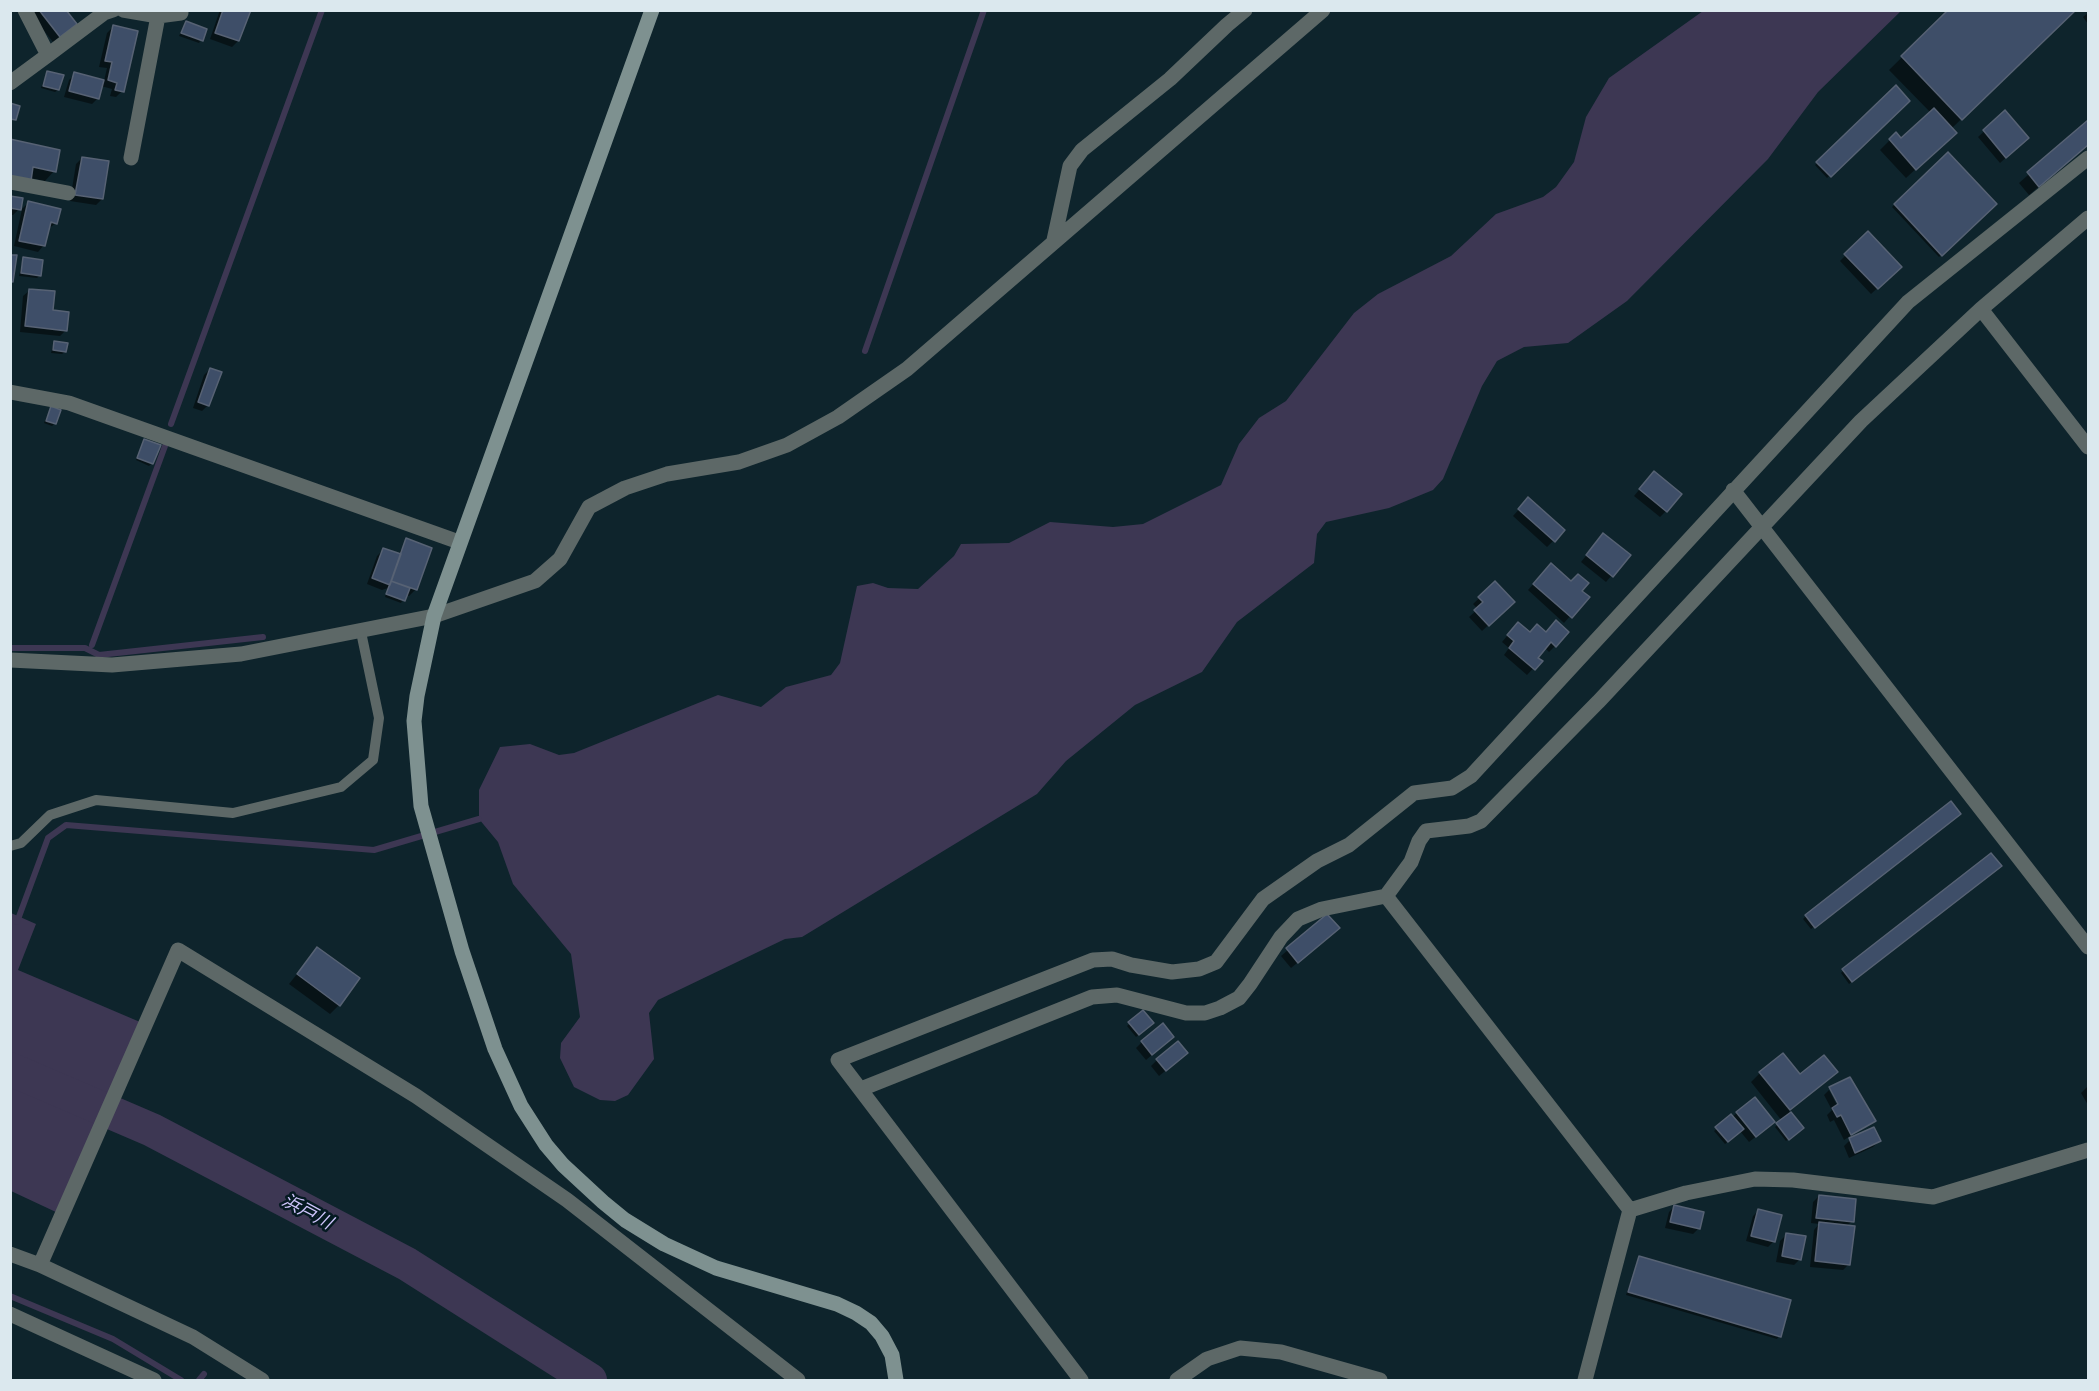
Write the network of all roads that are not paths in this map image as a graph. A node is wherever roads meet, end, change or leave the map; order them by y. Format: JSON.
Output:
{"nodes":[{"id":1,"x":25,"y":10,"type":"edge"},
{"id":2,"x":114,"y":10,"type":"edge"},
{"id":3,"x":123,"y":10,"type":"edge"},
{"id":4,"x":652,"y":10,"type":"edge"},
{"id":5,"x":1245,"y":10,"type":"edge"},
{"id":6,"x":1323,"y":10,"type":"edge"},
{"id":7,"x":181,"y":13,"type":"dead end"},
{"id":8,"x":158,"y":16,"type":"junction"},
{"id":9,"x":48,"y":55,"type":"junction"},
{"id":10,"x":10,"y":83,"type":"edge"},
{"id":11,"x":131,"y":158,"type":"dead end"},
{"id":12,"x":2088,"y":158,"type":"edge"},
{"id":13,"x":10,"y":182,"type":"edge"},
{"id":14,"x":68,"y":193,"type":"dead end"},
{"id":15,"x":2088,"y":218,"type":"edge"},
{"id":16,"x":1054,"y":240,"type":"junction"},
{"id":17,"x":1981,"y":309,"type":"junction"},
{"id":18,"x":10,"y":392,"type":"edge"},
{"id":19,"x":2088,"y":447,"type":"edge"},
{"id":20,"x":1732,"y":490,"type":"junction"},
{"id":21,"x":1760,"y":527,"type":"junction"},
{"id":22,"x":459,"y":542,"type":"junction"},
{"id":23,"x":434,"y":616,"type":"junction"},
{"id":24,"x":362,"y":632,"type":"junction"},
{"id":25,"x":10,"y":660,"type":"edge"},
{"id":26,"x":10,"y":846,"type":"edge"},
{"id":27,"x":1386,"y":896,"type":"junction"},
{"id":28,"x":2088,"y":947,"type":"edge"},
{"id":29,"x":861,"y":1089,"type":"junction"},
{"id":30,"x":2088,"y":1149,"type":"edge"},
{"id":31,"x":1630,"y":1210,"type":"junction"},
{"id":32,"x":10,"y":1254,"type":"edge"},
{"id":33,"x":40,"y":1265,"type":"junction"},
{"id":34,"x":10,"y":1314,"type":"edge"},
{"id":35,"x":154,"y":1380,"type":"edge"},
{"id":36,"x":262,"y":1380,"type":"edge"},
{"id":37,"x":798,"y":1380,"type":"edge"},
{"id":38,"x":896,"y":1380,"type":"edge"},
{"id":39,"x":1081,"y":1380,"type":"edge"},
{"id":40,"x":1177,"y":1380,"type":"edge"},
{"id":41,"x":1380,"y":1380,"type":"edge"},
{"id":42,"x":1584,"y":1380,"type":"edge"}],
"edges":[{"from":1,"to":9,"type":"street"},
{"from":2,"to":9,"type":"street"},
{"from":3,"to":8,"type":"street"},
{"from":4,"to":22,"type":"street"},
{"from":5,"to":16,"type":"street"},
{"from":6,"to":16,"type":"street"},
{"from":7,"to":8,"type":"street"},
{"from":8,"to":11,"type":"street"},
{"from":9,"to":10,"type":"street"},
{"from":12,"to":20,"type":"street"},
{"from":13,"to":14,"type":"street"},
{"from":15,"to":17,"type":"street"},
{"from":16,"to":23,"type":"street"},
{"from":17,"to":19,"type":"street"},
{"from":17,"to":21,"type":"street"},
{"from":18,"to":22,"type":"street"},
{"from":20,"to":21,"type":"street"},
{"from":20,"to":29,"type":"street"},
{"from":21,"to":27,"type":"street"},
{"from":21,"to":28,"type":"street"},
{"from":22,"to":23,"type":"street"},
{"from":23,"to":24,"type":"street"},
{"from":23,"to":38,"type":"street"},
{"from":24,"to":25,"type":"street"},
{"from":24,"to":26,"type":"lane"},
{"from":27,"to":29,"type":"street"},
{"from":27,"to":31,"type":"street"},
{"from":29,"to":39,"type":"street"},
{"from":30,"to":31,"type":"street"},
{"from":31,"to":42,"type":"street"},
{"from":32,"to":33,"type":"street"},
{"from":33,"to":36,"type":"street"},
{"from":33,"to":37,"type":"street"},
{"from":34,"to":35,"type":"street"},
{"from":40,"to":41,"type":"street"}]}
